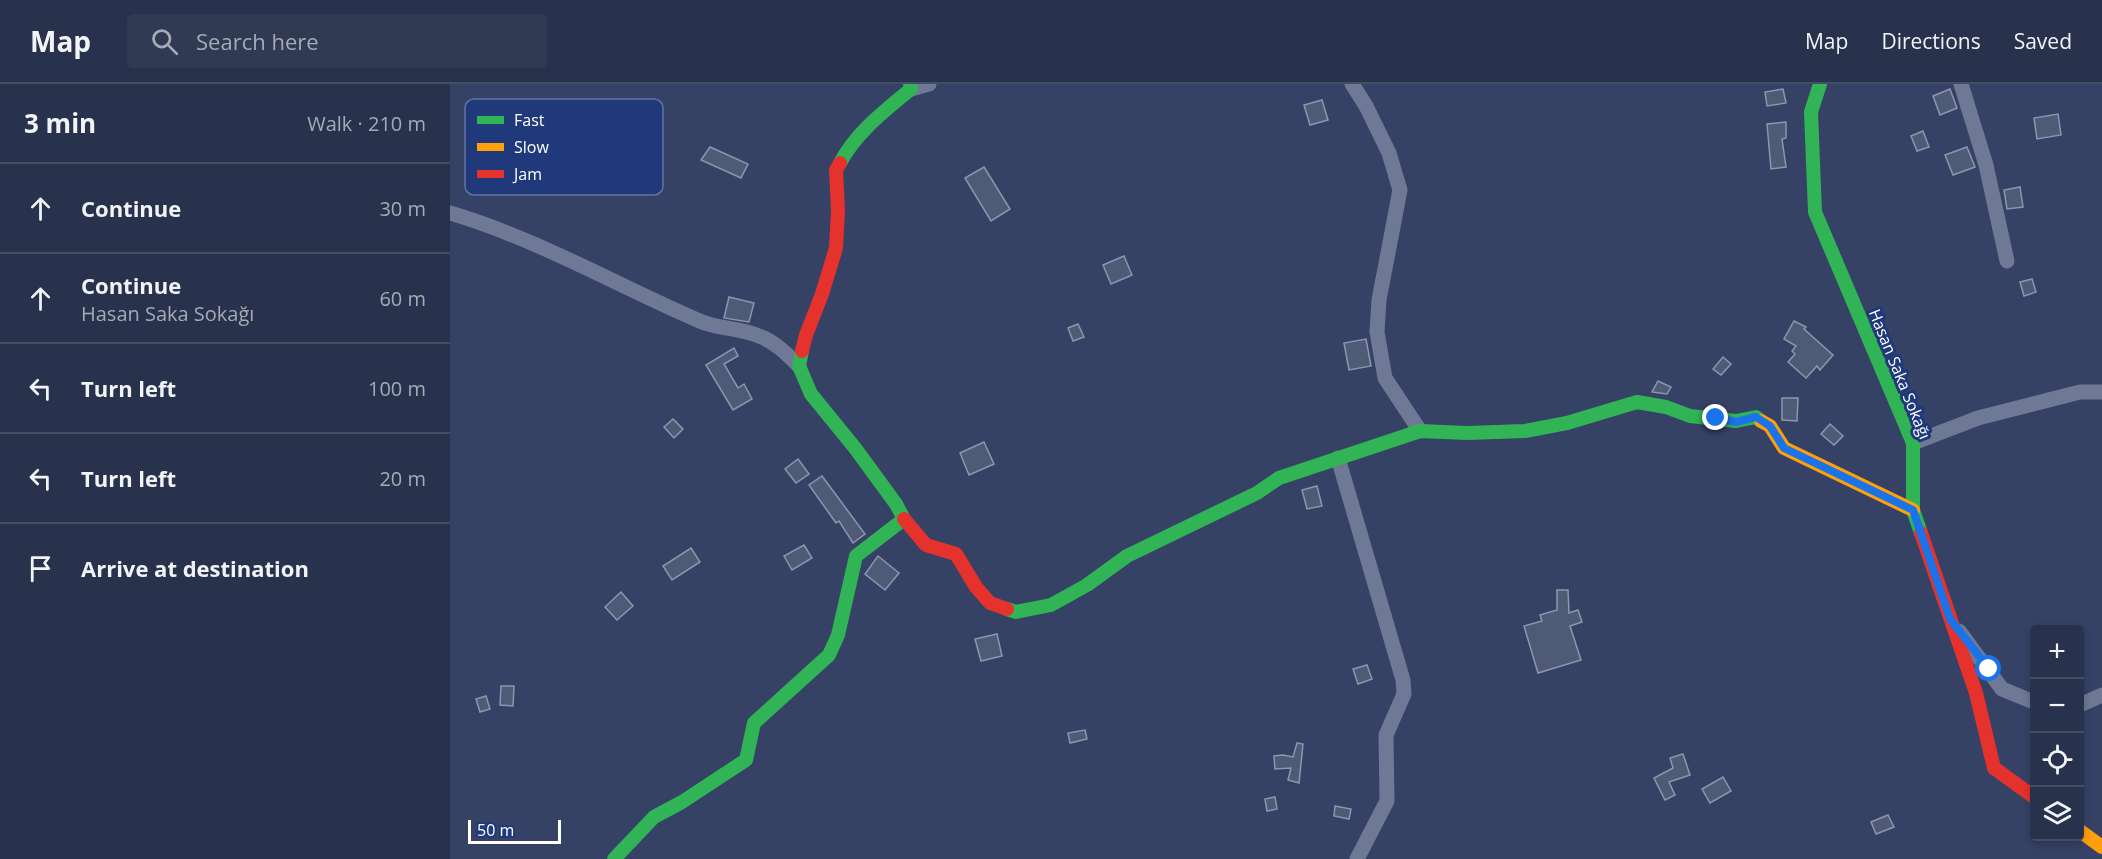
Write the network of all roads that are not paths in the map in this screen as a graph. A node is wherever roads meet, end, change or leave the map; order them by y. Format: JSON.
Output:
{"nodes":[{"id":1,"x":929,"y":84,"type":"edge"},
{"id":2,"x":1352,"y":84,"type":"edge"},
{"id":3,"x":1820,"y":84,"type":"edge"},
{"id":4,"x":1961,"y":84,"type":"edge"},
{"id":5,"x":910,"y":87,"type":"edge"},
{"id":6,"x":450,"y":213,"type":"edge"},
{"id":7,"x":2007,"y":261,"type":"dead end"},
{"id":8,"x":799,"y":366,"type":"junction"},
{"id":9,"x":2102,"y":392,"type":"edge"},
{"id":10,"x":1420,"y":431,"type":"junction"},
{"id":11,"x":1913,"y":443,"type":"junction"},
{"id":12,"x":1338,"y":459,"type":"junction"},
{"id":13,"x":1913,"y":510,"type":"junction"},
{"id":14,"x":904,"y":519,"type":"junction"},
{"id":15,"x":1950,"y":619,"type":"junction"},
{"id":16,"x":2102,"y":695,"type":"edge"},
{"id":17,"x":2030,"y":700,"type":"edge"},
{"id":18,"x":2084,"y":703,"type":"edge"},
{"id":19,"x":2030,"y":794,"type":"edge"},
{"id":20,"x":2084,"y":834,"type":"edge"},
{"id":21,"x":2102,"y":847,"type":"edge"},
{"id":22,"x":614,"y":859,"type":"edge"},
{"id":23,"x":1358,"y":859,"type":"edge"}],
"edges":[{"from":1,"to":5,"type":"street"},
{"from":2,"to":10,"type":"street"},
{"from":3,"to":11,"type":"street","name":"Hasan Saka Sokağı"},
{"from":4,"to":7,"type":"street"},
{"from":5,"to":8,"type":"street"},
{"from":6,"to":8,"type":"street"},
{"from":8,"to":14,"type":"street"},
{"from":9,"to":11,"type":"street"},
{"from":10,"to":12,"type":"street"},
{"from":10,"to":13,"type":"street"},
{"from":11,"to":13,"type":"street","name":"Hasan Saka Sokağı"},
{"from":12,"to":14,"type":"street"},
{"from":12,"to":23,"type":"street"},
{"from":13,"to":15,"type":"street","name":"Hasan Saka Sokağı"},
{"from":14,"to":22,"type":"street"},
{"from":15,"to":17,"type":"street"},
{"from":15,"to":19,"type":"street","name":"Hasan Saka Sokağı"},
{"from":16,"to":18,"type":"street"},
{"from":20,"to":21,"type":"street"}]}
